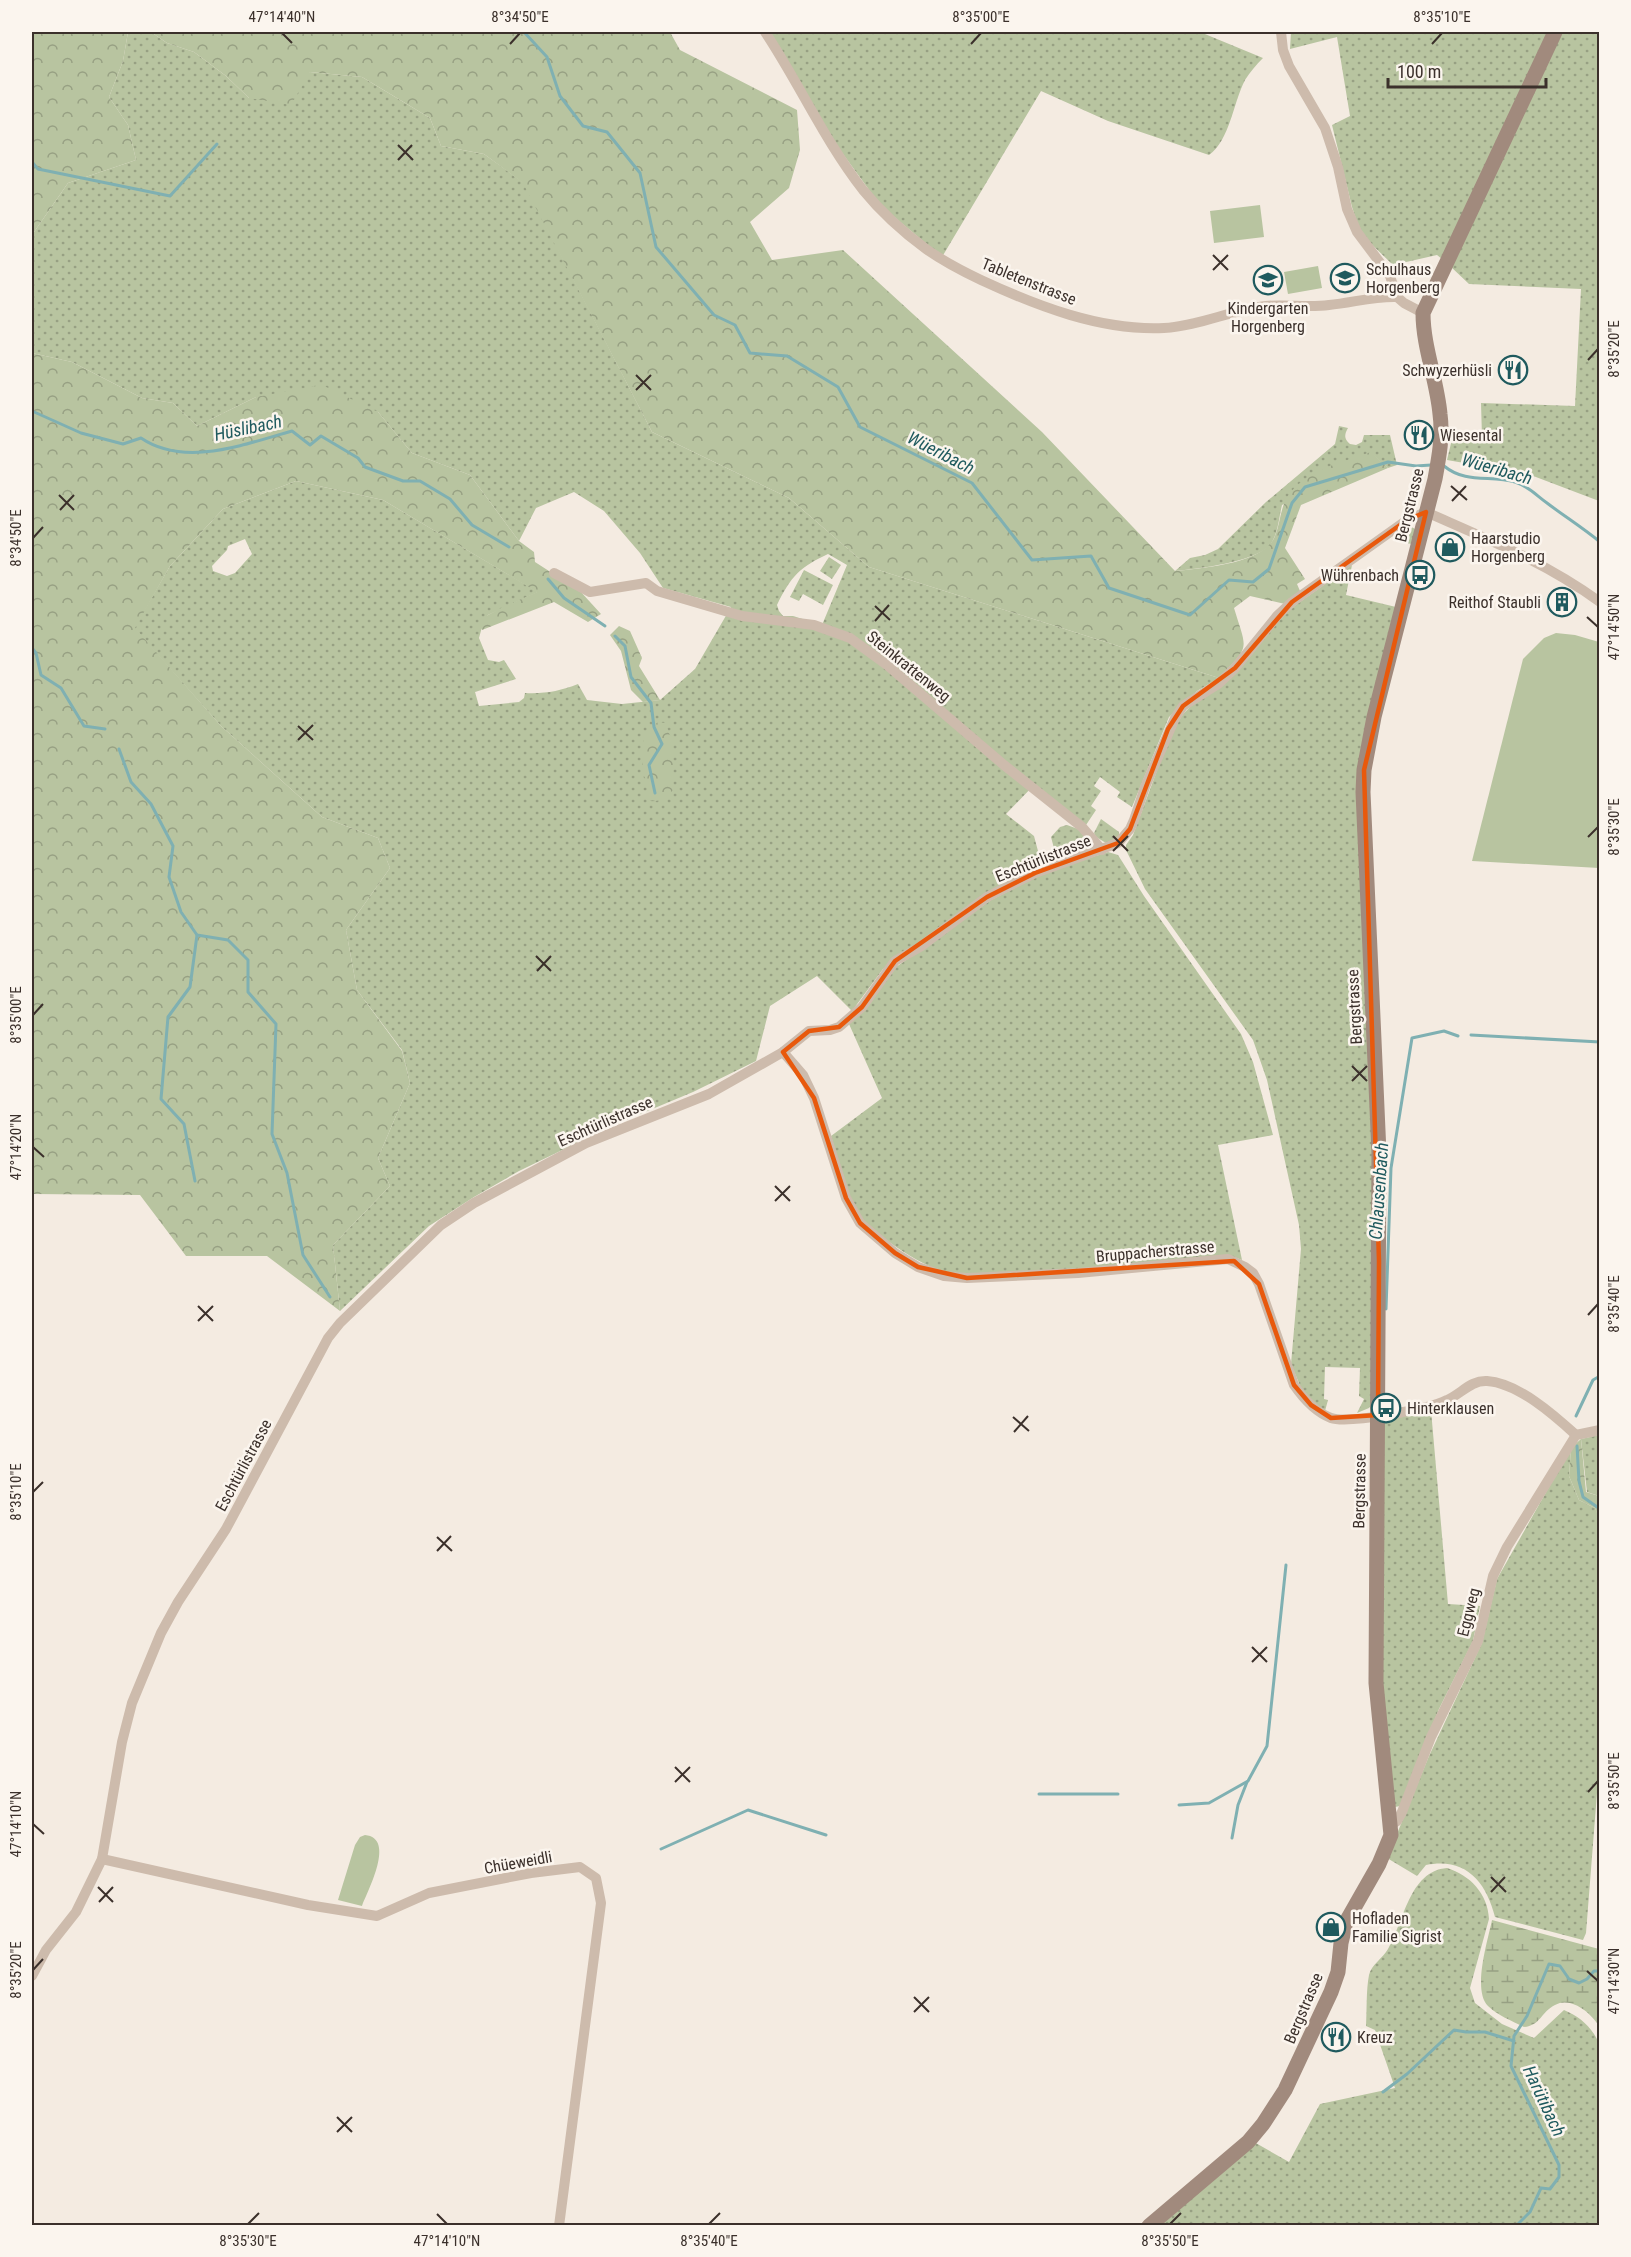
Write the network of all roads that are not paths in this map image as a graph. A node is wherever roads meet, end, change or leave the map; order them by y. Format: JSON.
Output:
{"nodes":[{"id":1,"x":765,"y":32,"type":"edge"},
{"id":2,"x":1281,"y":32,"type":"edge"},
{"id":3,"x":1555,"y":32,"type":"edge"},
{"id":4,"x":1396,"y":297,"type":"junction"},
{"id":5,"x":1423,"y":313,"type":"junction"},
{"id":6,"x":1426,"y":512,"type":"junction"},
{"id":7,"x":554,"y":573,"type":"dead end"},
{"id":8,"x":1599,"y":602,"type":"edge"},
{"id":9,"x":1102,"y":850,"type":"junction"},
{"id":10,"x":783,"y":1052,"type":"junction"},
{"id":11,"x":1378,"y":1415,"type":"junction"},
{"id":12,"x":1599,"y":1430,"type":"edge"},
{"id":13,"x":1576,"y":1435,"type":"junction"},
{"id":14,"x":1391,"y":1825,"type":"junction"},
{"id":15,"x":102,"y":1859,"type":"junction"},
{"id":16,"x":32,"y":1976,"type":"edge"},
{"id":17,"x":559,"y":2226,"type":"edge"},
{"id":18,"x":1149,"y":2226,"type":"edge"}],
"edges":[{"from":1,"to":4,"type":"street","name":"Tabletenstrasse"},
{"from":2,"to":4,"type":"street"},
{"from":3,"to":5,"type":"street"},
{"from":4,"to":5,"type":"street"},
{"from":5,"to":6,"type":"street","name":"Bergstrasse"},
{"from":6,"to":8,"type":"street"},
{"from":6,"to":9,"type":"street","name":"Eschtürlistrasse"},
{"from":6,"to":11,"type":"street","name":"Bergstrasse"},
{"from":7,"to":9,"type":"street","name":"Steinkrattenweg"},
{"from":9,"to":10,"type":"street","name":"Eschtürlistrasse"},
{"from":10,"to":11,"type":"street","name":"Bruppacherstrasse"},
{"from":10,"to":15,"type":"street","name":"Eschtürlistrasse"},
{"from":11,"to":13,"type":"street","name":"Bruppacherstrasse"},
{"from":11,"to":14,"type":"street","name":"Bergstrasse"},
{"from":12,"to":13,"type":"street"},
{"from":13,"to":14,"type":"street","name":"Eggweg"},
{"from":14,"to":18,"type":"street","name":"Bergstrasse"},
{"from":15,"to":16,"type":"street","name":"Eschtürlistrasse"},
{"from":15,"to":17,"type":"street","name":"Chüeweidli"}]}
